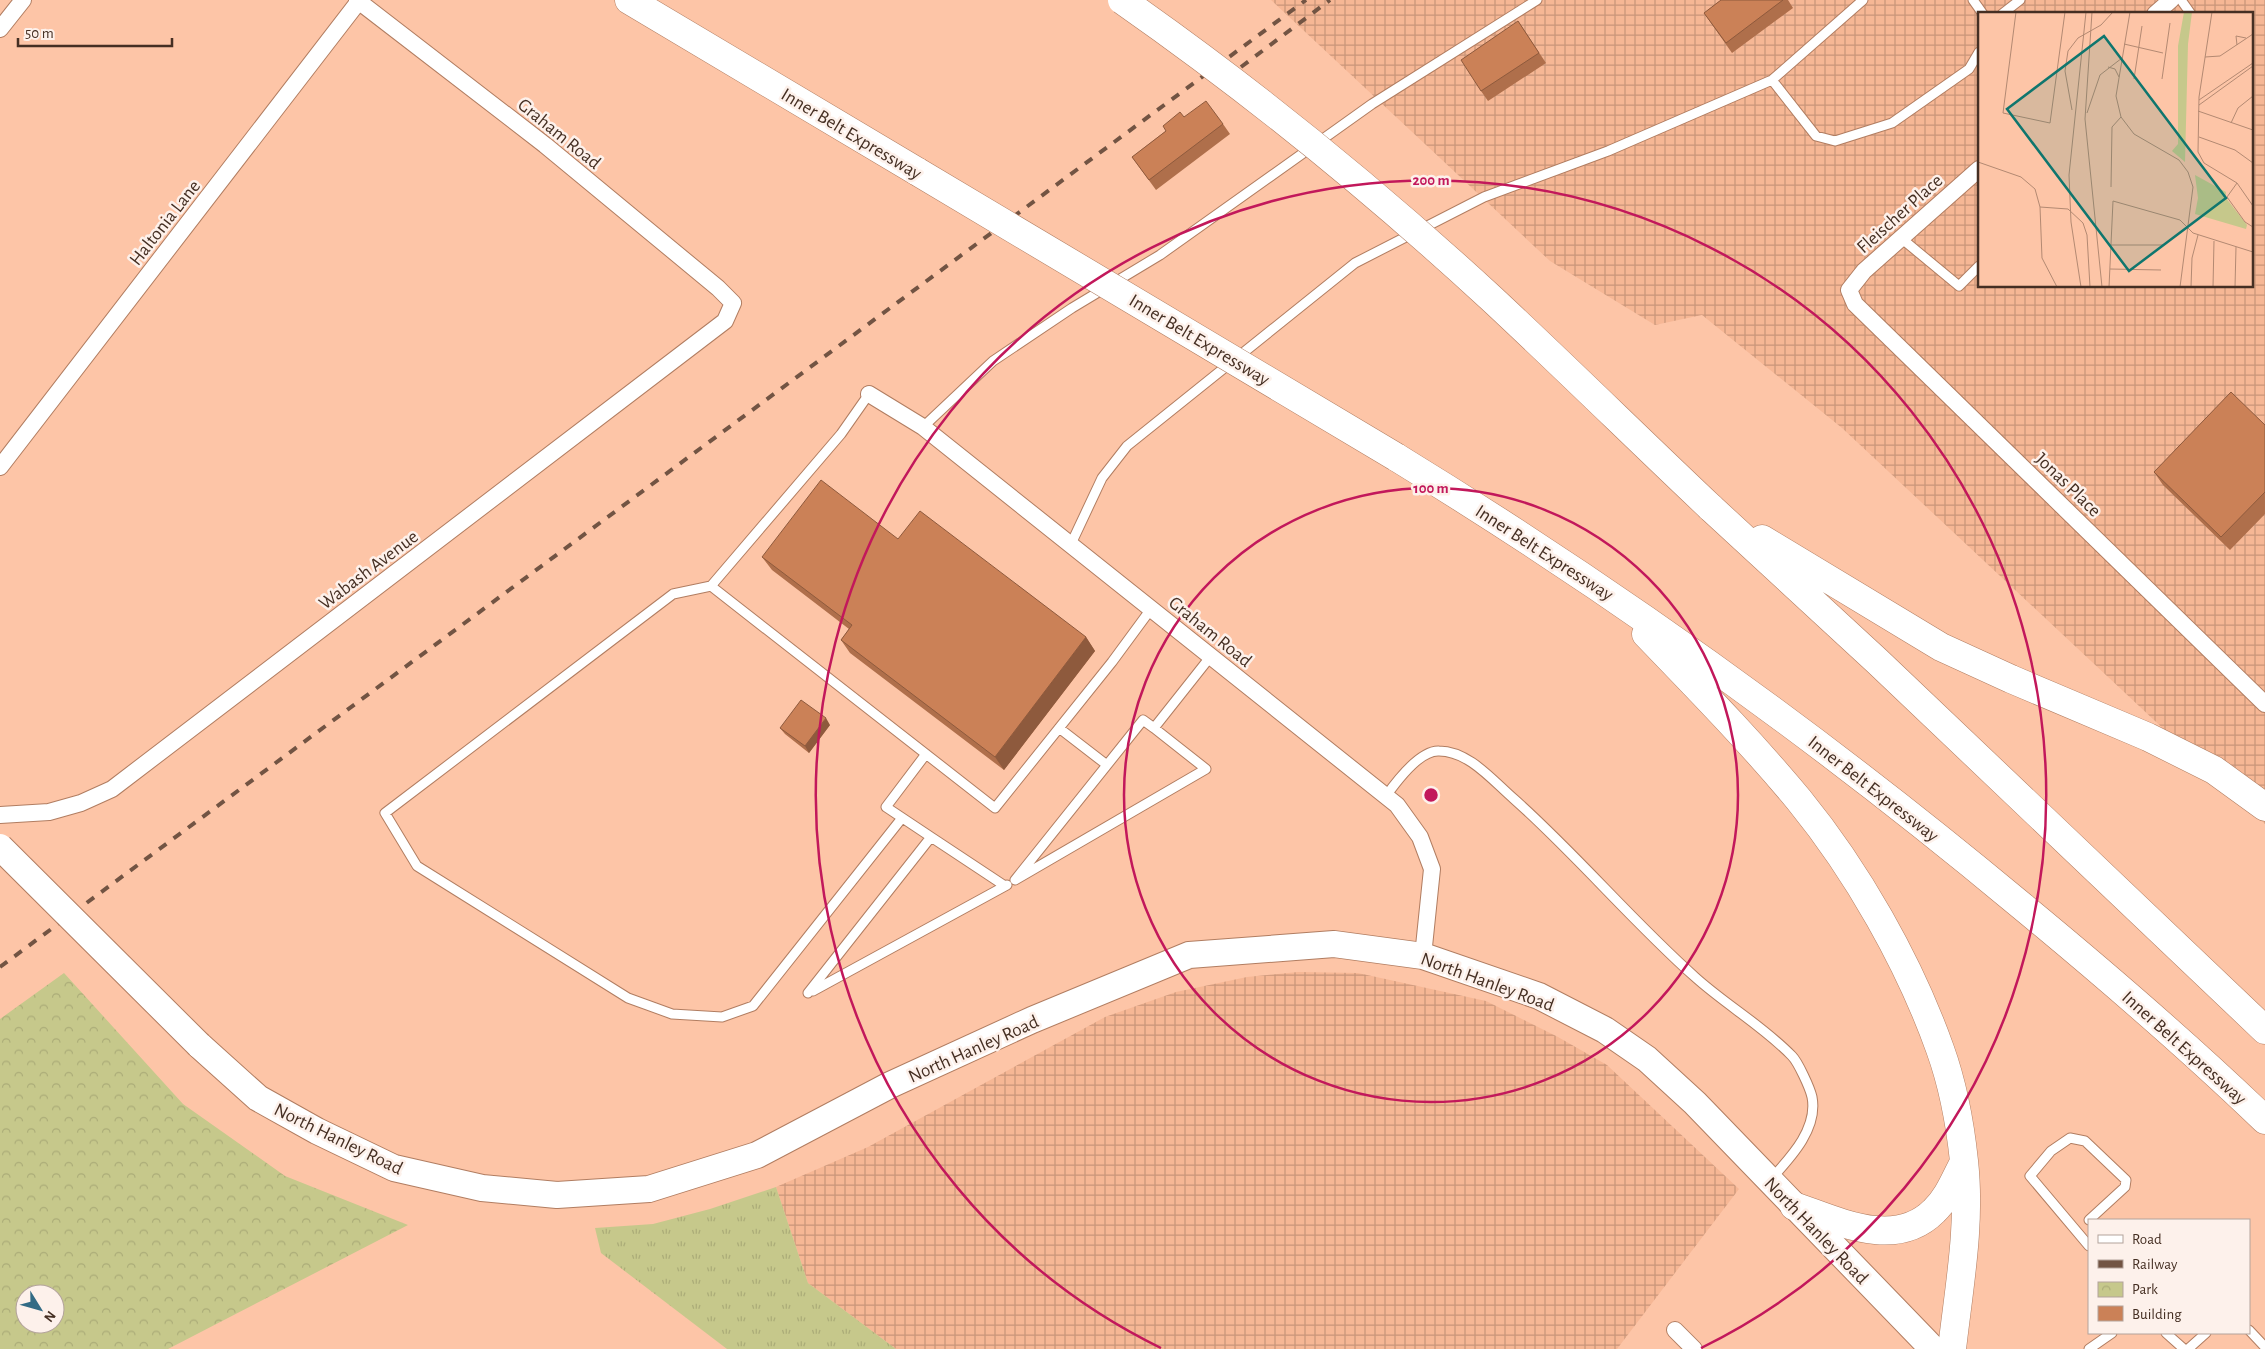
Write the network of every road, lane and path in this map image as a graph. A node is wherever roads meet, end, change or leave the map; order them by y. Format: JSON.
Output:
{"nodes":[{"id":1,"x":23,"y":0,"type":"edge"},
{"id":2,"x":630,"y":0,"type":"edge"},
{"id":3,"x":1122,"y":0,"type":"edge"},
{"id":4,"x":1537,"y":0,"type":"edge"},
{"id":5,"x":1863,"y":0,"type":"edge"},
{"id":6,"x":1973,"y":0,"type":"edge"},
{"id":7,"x":2020,"y":0,"type":"edge"},
{"id":8,"x":2171,"y":0,"type":"edge"},
{"id":9,"x":2181,"y":0,"type":"edge"},
{"id":10,"x":358,"y":1,"type":"edge"},
{"id":11,"x":1982,"y":12,"type":"edge"},
{"id":12,"x":2005,"y":12,"type":"edge"},
{"id":13,"x":2157,"y":12,"type":"edge"},
{"id":14,"x":2190,"y":12,"type":"edge"},
{"id":15,"x":0,"y":29,"type":"edge"},
{"id":16,"x":1978,"y":54,"type":"edge"},
{"id":17,"x":1772,"y":80,"type":"junction"},
{"id":18,"x":1978,"y":170,"type":"edge"},
{"id":19,"x":1902,"y":238,"type":"junction"},
{"id":20,"x":1978,"y":267,"type":"edge"},
{"id":21,"x":1849,"y":290,"type":"joint"},
{"id":22,"x":733,"y":303,"type":"joint"},
{"id":23,"x":869,"y":394,"type":"joint"},
{"id":24,"x":923,"y":427,"type":"junction"},
{"id":25,"x":0,"y":467,"type":"edge"},
{"id":26,"x":1710,"y":507,"type":"junction"},
{"id":27,"x":1071,"y":544,"type":"junction"},
{"id":28,"x":711,"y":586,"type":"junction"},
{"id":29,"x":1607,"y":593,"type":"junction"},
{"id":30,"x":1151,"y":609,"type":"junction"},
{"id":31,"x":1210,"y":656,"type":"junction"},
{"id":32,"x":2265,"y":704,"type":"edge"},
{"id":33,"x":1059,"y":728,"type":"junction"},
{"id":34,"x":1154,"y":728,"type":"junction"},
{"id":35,"x":926,"y":754,"type":"junction"},
{"id":36,"x":1107,"y":765,"type":"junction"},
{"id":37,"x":1386,"y":796,"type":"junction"},
{"id":38,"x":2265,"y":807,"type":"edge"},
{"id":39,"x":0,"y":816,"type":"edge"},
{"id":40,"x":902,"y":818,"type":"junction"},
{"id":41,"x":931,"y":837,"type":"junction"},
{"id":42,"x":0,"y":847,"type":"edge"},
{"id":43,"x":1015,"y":880,"type":"junction"},
{"id":44,"x":1005,"y":886,"type":"junction"},
{"id":45,"x":1423,"y":956,"type":"junction"},
{"id":46,"x":2265,"y":1030,"type":"edge"},
{"id":47,"x":2265,"y":1120,"type":"edge"},
{"id":48,"x":1964,"y":1162,"type":"junction"},
{"id":49,"x":1770,"y":1180,"type":"junction"},
{"id":50,"x":1794,"y":1206,"type":"junction"},
{"id":51,"x":2090,"y":1219,"type":"edge"},
{"id":52,"x":2088,"y":1221,"type":"edge"},
{"id":53,"x":2077,"y":1232,"type":"junction"},
{"id":54,"x":2088,"y":1245,"type":"edge"},
{"id":55,"x":1675,"y":1330,"type":"dead end"},
{"id":56,"x":2250,"y":1331,"type":"edge"},
{"id":57,"x":2111,"y":1334,"type":"edge"},
{"id":58,"x":2167,"y":1334,"type":"edge"},
{"id":59,"x":2205,"y":1334,"type":"edge"},
{"id":60,"x":2265,"y":1347,"type":"edge"},
{"id":61,"x":1694,"y":1349,"type":"edge"},
{"id":62,"x":1933,"y":1349,"type":"edge"},
{"id":63,"x":1952,"y":1349,"type":"edge"},
{"id":64,"x":2089,"y":1349,"type":"edge"},
{"id":65,"x":2186,"y":1349,"type":"edge"}],
"edges":[{"from":1,"to":15,"type":"street"},
{"from":2,"to":29,"type":"highway","name":"Inner Belt Expressway","bridge":true},
{"from":3,"to":26,"type":"highway","bridge":true},
{"from":4,"to":24,"type":"lane"},
{"from":5,"to":17,"type":"lane"},
{"from":6,"to":11,"type":"lane"},
{"from":7,"to":12,"type":"lane"},
{"from":8,"to":13,"type":"street"},
{"from":9,"to":14,"type":"lane"},
{"from":10,"to":22,"type":"street","name":"Graham Road"},
{"from":10,"to":25,"type":"street","name":"Haltonia Lane"},
{"from":16,"to":17,"type":"lane"},
{"from":17,"to":27,"type":"lane"},
{"from":18,"to":19,"type":"street","name":"Fleischer Place"},
{"from":19,"to":20,"type":"lane"},
{"from":19,"to":21,"type":"street","name":"Fleischer Place"},
{"from":21,"to":32,"type":"street","name":"Jonas Place"},
{"from":22,"to":39,"type":"street","name":"Wabash Avenue"},
{"from":23,"to":24,"type":"street","name":"Graham Road"},
{"from":23,"to":28,"type":"lane"},
{"from":24,"to":27,"type":"street","name":"Graham Road"},
{"from":26,"to":38,"type":"highway"},
{"from":26,"to":46,"type":"highway"},
{"from":27,"to":30,"type":"street","name":"Graham Road"},
{"from":28,"to":35,"type":"lane"},
{"from":28,"to":40,"type":"lane"},
{"from":29,"to":47,"type":"highway","name":"Inner Belt Expressway"},
{"from":29,"to":48,"type":"highway"},
{"from":30,"to":31,"type":"street","name":"Graham Road"},
{"from":30,"to":33,"type":"lane"},
{"from":31,"to":34,"type":"lane"},
{"from":31,"to":37,"type":"street","name":"Graham Road"},
{"from":33,"to":35,"type":"lane"},
{"from":33,"to":36,"type":"lane"},
{"from":34,"to":36,"type":"lane"},
{"from":34,"to":43,"type":"lane"},
{"from":35,"to":40,"type":"lane"},
{"from":36,"to":43,"type":"lane"},
{"from":37,"to":45,"type":"street","name":"Graham Road"},
{"from":37,"to":49,"type":"lane"},
{"from":40,"to":41,"type":"lane"},
{"from":41,"to":44,"type":"lane"},
{"from":41,"to":44,"type":"lane"},
{"from":42,"to":45,"type":"main road","name":"North Hanley Road","bridge":true},
{"from":43,"to":44,"type":"lane"},
{"from":45,"to":49,"type":"main road","name":"North Hanley Road"},
{"from":48,"to":50,"type":"highway"},
{"from":48,"to":63,"type":"highway"},
{"from":49,"to":50,"type":"main road","name":"North Hanley Road"},
{"from":50,"to":62,"type":"main road","name":"North Hanley Road"},
{"from":51,"to":53,"type":"lane"},
{"from":52,"to":53,"type":"lane"},
{"from":53,"to":54,"type":"lane"},
{"from":55,"to":61,"type":"street"},
{"from":56,"to":60,"type":"lane"},
{"from":57,"to":64,"type":"lane"},
{"from":58,"to":65,"type":"lane"},
{"from":59,"to":65,"type":"lane"}]}
